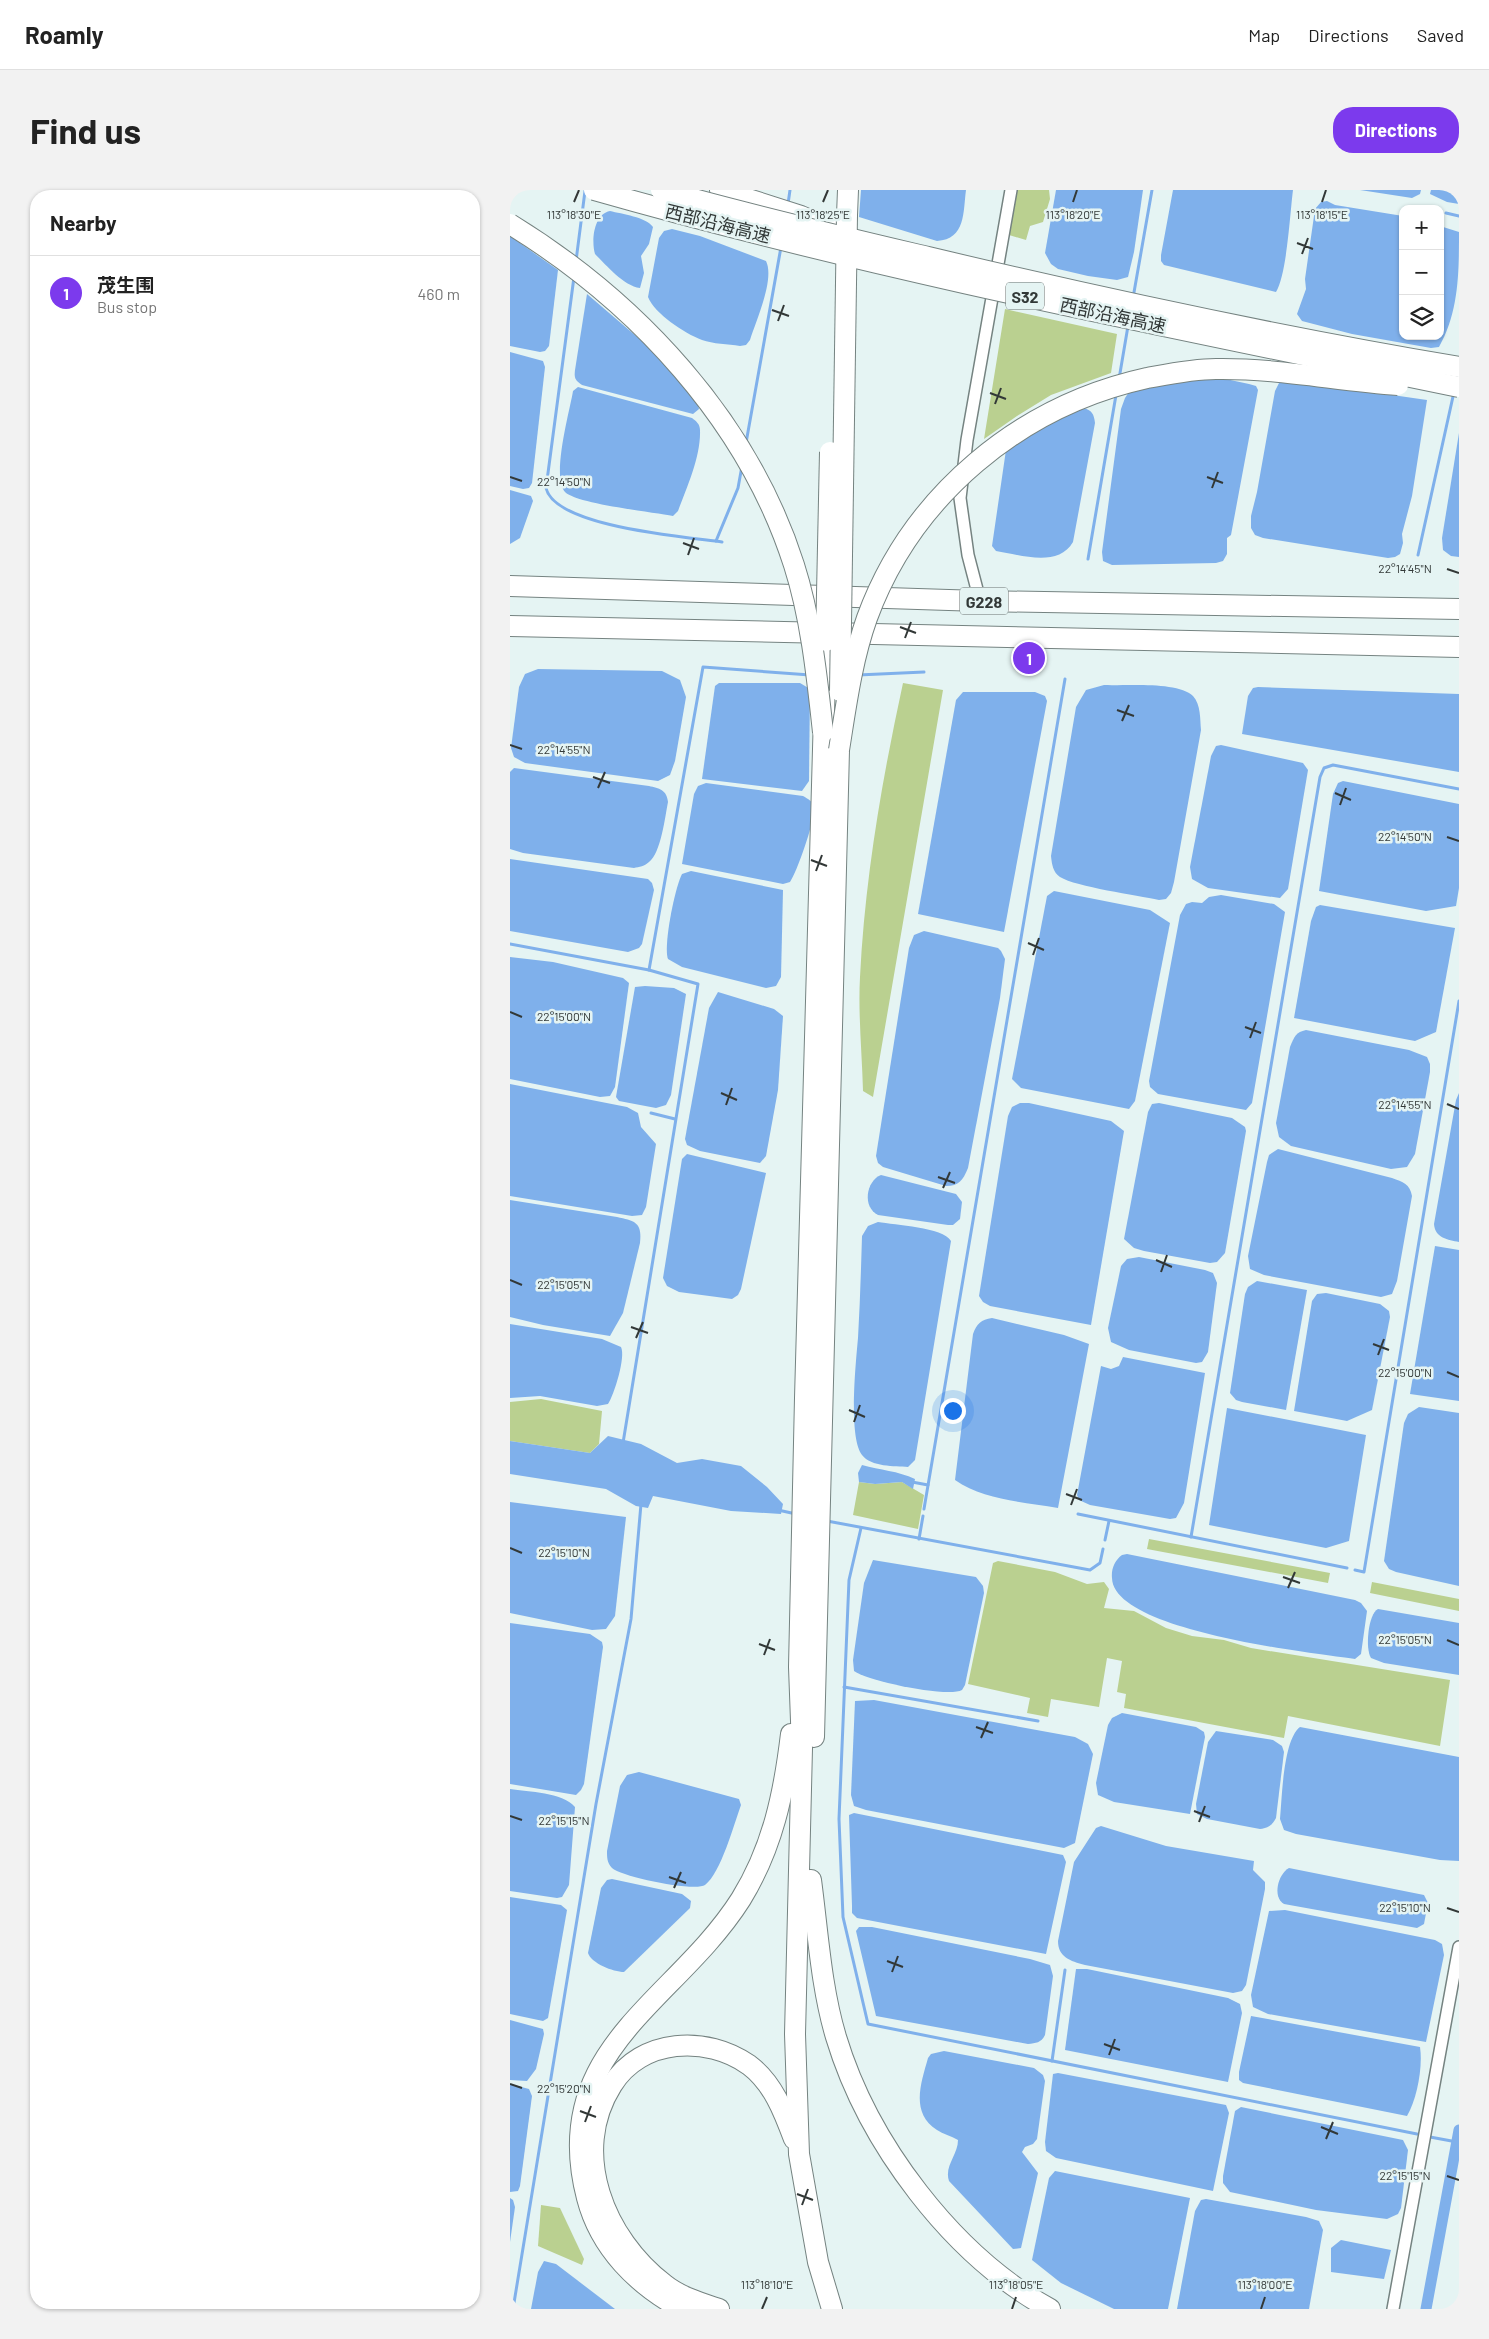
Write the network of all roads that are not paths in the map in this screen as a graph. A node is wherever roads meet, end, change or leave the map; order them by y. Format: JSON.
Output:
{"nodes":[{"id":1,"x":594,"y":190,"type":"edge"},
{"id":2,"x":661,"y":190,"type":"edge"},
{"id":3,"x":720,"y":190,"type":"edge"},
{"id":4,"x":836,"y":190,"type":"edge"},
{"id":5,"x":848,"y":190,"type":"edge"},
{"id":6,"x":1011,"y":190,"type":"edge"},
{"id":7,"x":510,"y":224,"type":"edge"},
{"id":8,"x":833,"y":234,"type":"junction"},
{"id":9,"x":1459,"y":367,"type":"edge"},
{"id":10,"x":1459,"y":388,"type":"edge"},
{"id":11,"x":510,"y":586,"type":"edge"},
{"id":12,"x":980,"y":600,"type":"junction"},
{"id":13,"x":1459,"y":609,"type":"edge"},
{"id":14,"x":510,"y":626,"type":"edge"},
{"id":15,"x":1459,"y":647,"type":"edge"},
{"id":16,"x":823,"y":732,"type":"junction"},
{"id":17,"x":839,"y":750,"type":"junction"},
{"id":18,"x":827,"y":891,"type":"junction"},
{"id":19,"x":799,"y":1667,"type":"junction"},
{"id":20,"x":811,"y":1880,"type":"junction"},
{"id":21,"x":1459,"y":1947,"type":"edge"},
{"id":22,"x":799,"y":2033,"type":"junction"},
{"id":23,"x":799,"y":2154,"type":"junction"},
{"id":24,"x":682,"y":2309,"type":"edge"},
{"id":25,"x":720,"y":2309,"type":"edge"},
{"id":26,"x":832,"y":2309,"type":"edge"},
{"id":27,"x":842,"y":2309,"type":"edge"},
{"id":28,"x":1050,"y":2309,"type":"edge"},
{"id":29,"x":1393,"y":2309,"type":"edge"}],
"edges":[{"from":1,"to":10,"type":"highway","name":"西部沿海高速","number":"S32","bridge":true},
{"from":2,"to":8,"type":"highway","name":"西部沿海高速","number":"S32","bridge":true},
{"from":3,"to":8,"type":"highway"},
{"from":4,"to":16,"type":"highway","bridge":true},
{"from":5,"to":17,"type":"highway","bridge":true},
{"from":6,"to":12,"type":"street"},
{"from":7,"to":16,"type":"highway","bridge":true},
{"from":8,"to":9,"type":"highway","name":"西部沿海高速","number":"S32","bridge":true},
{"from":10,"to":17,"type":"highway","bridge":true},
{"from":11,"to":12,"type":"highway","number":"G228"},
{"from":12,"to":13,"type":"highway","number":"G228"},
{"from":14,"to":15,"type":"highway","number":"G228"},
{"from":16,"to":18,"type":"highway"},
{"from":17,"to":18,"type":"highway"},
{"from":18,"to":19,"type":"highway"},
{"from":18,"to":20,"type":"highway"},
{"from":19,"to":22,"type":"highway"},
{"from":19,"to":24,"type":"highway"},
{"from":20,"to":22,"type":"highway"},
{"from":20,"to":28,"type":"highway"},
{"from":21,"to":29,"type":"street"},
{"from":22,"to":23,"type":"highway"},
{"from":22,"to":27,"type":"highway"},
{"from":23,"to":25,"type":"highway"},
{"from":23,"to":26,"type":"highway"}]}
